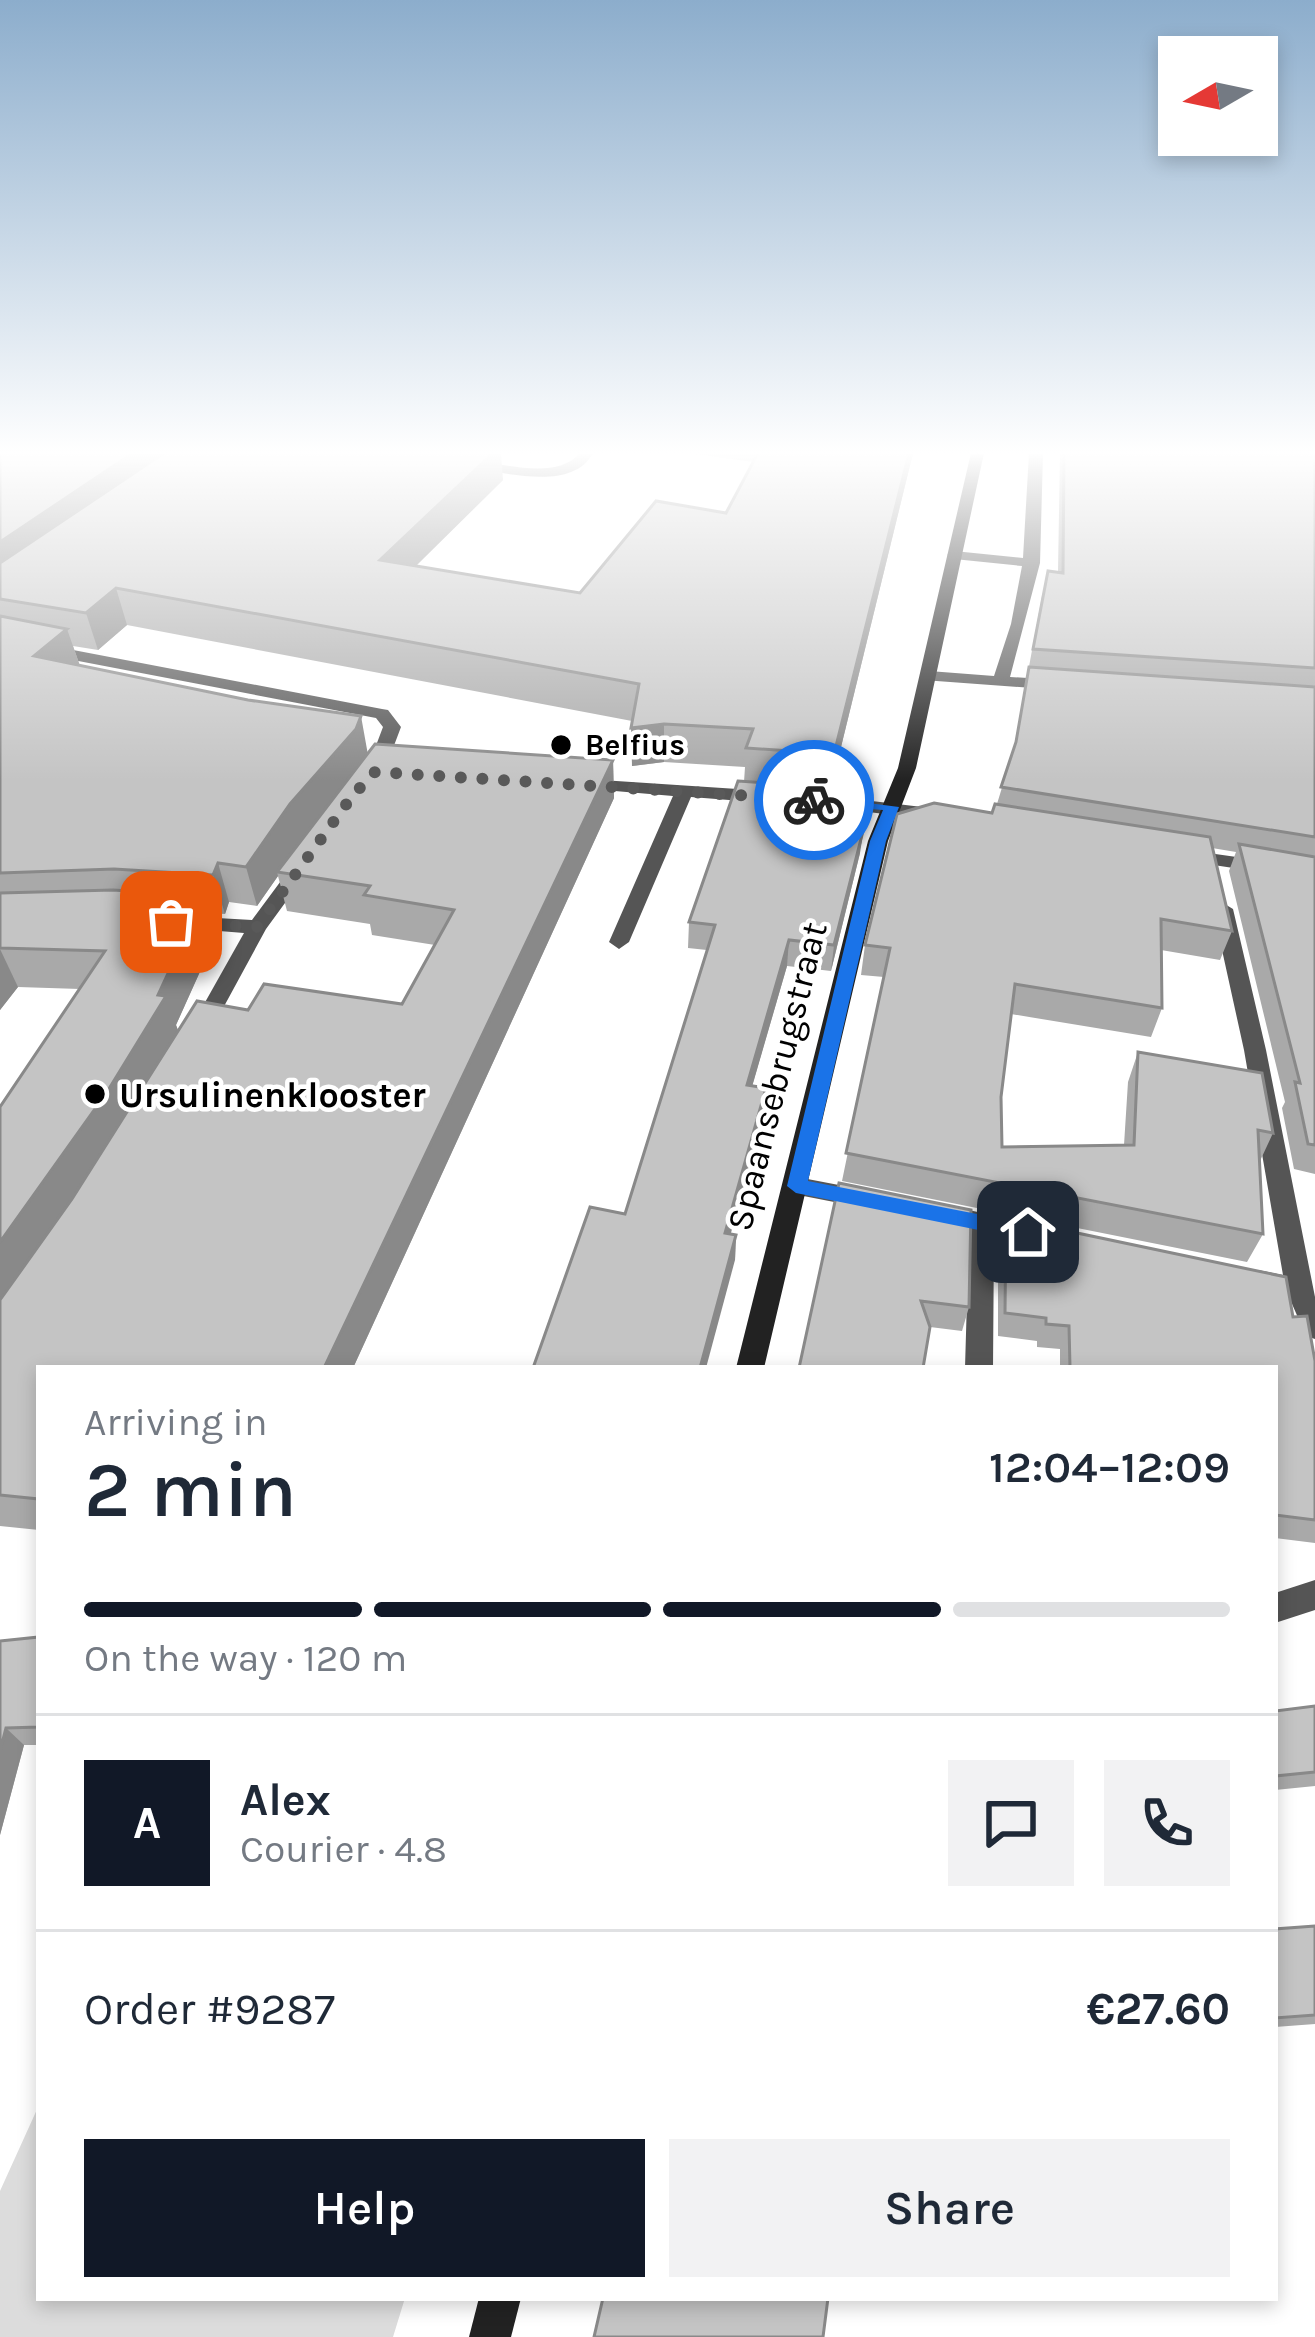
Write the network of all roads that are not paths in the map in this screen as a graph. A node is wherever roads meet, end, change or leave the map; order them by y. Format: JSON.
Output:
{"nodes":[{"id":1,"x":953,"y":562,"type":"edge"},
{"id":2,"x":1025,"y":562,"type":"edge"},
{"id":3,"x":1034,"y":563,"type":"joint"},
{"id":4,"x":0,"y":641,"type":"edge"},
{"id":5,"x":929,"y":676,"type":"junction"},
{"id":6,"x":1000,"y":681,"type":"junction"},
{"id":7,"x":1068,"y":686,"type":"edge"},
{"id":8,"x":378,"y":776,"type":"edge"},
{"id":9,"x":571,"y":783,"type":"edge"},
{"id":10,"x":685,"y":790,"type":"junction"},
{"id":11,"x":777,"y":797,"type":"edge"},
{"id":12,"x":800,"y":799,"type":"edge"},
{"id":13,"x":892,"y":807,"type":"junction"},
{"id":14,"x":953,"y":818,"type":"edge"},
{"id":15,"x":312,"y":852,"type":"edge"},
{"id":16,"x":1169,"y":853,"type":"edge"},
{"id":17,"x":1212,"y":860,"type":"junction"},
{"id":18,"x":1315,"y":874,"type":"edge"},
{"id":19,"x":150,"y":920,"type":"edge"},
{"id":20,"x":257,"y":927,"type":"junction"},
{"id":21,"x":619,"y":942,"type":"dead end"},
{"id":22,"x":184,"y":1058,"type":"edge"},
{"id":23,"x":796,"y":1186,"type":"junction"},
{"id":24,"x":982,"y":1223,"type":"junction"},
{"id":25,"x":1050,"y":1237,"type":"edge"},
{"id":26,"x":1231,"y":1274,"type":"edge"},
{"id":27,"x":1298,"y":1288,"type":"junction"},
{"id":28,"x":1315,"y":1328,"type":"edge"},
{"id":29,"x":751,"y":1365,"type":"edge"},
{"id":30,"x":979,"y":1365,"type":"edge"},
{"id":31,"x":1315,"y":1595,"type":"edge"},
{"id":32,"x":1278,"y":1607,"type":"edge"},
{"id":33,"x":499,"y":2301,"type":"edge"},
{"id":34,"x":490,"y":2337,"type":"edge"}],
"edges":[{"from":1,"to":5,"type":"street","name":"Spaansebrugstraat"},
{"from":2,"to":3,"type":"street"},
{"from":3,"to":6,"type":"street"},
{"from":4,"to":8,"type":"street"},
{"from":5,"to":6,"type":"street"},
{"from":5,"to":13,"type":"street","name":"Spaansebrugstraat"},
{"from":6,"to":7,"type":"street"},
{"from":9,"to":10,"type":"street"},
{"from":10,"to":11,"type":"street"},
{"from":10,"to":21,"type":"street"},
{"from":12,"to":13,"type":"street"},
{"from":13,"to":14,"type":"street"},
{"from":13,"to":23,"type":"street","name":"Spaansebrugstraat"},
{"from":15,"to":20,"type":"street"},
{"from":16,"to":17,"type":"street"},
{"from":17,"to":18,"type":"street"},
{"from":17,"to":27,"type":"street"},
{"from":19,"to":20,"type":"street"},
{"from":20,"to":22,"type":"street"},
{"from":23,"to":24,"type":"street"},
{"from":23,"to":29,"type":"street","name":"Spaansebrugstraat"},
{"from":24,"to":25,"type":"street"},
{"from":24,"to":30,"type":"street"},
{"from":26,"to":27,"type":"street"},
{"from":27,"to":28,"type":"street"},
{"from":31,"to":32,"type":"street"},
{"from":33,"to":34,"type":"street"}]}
